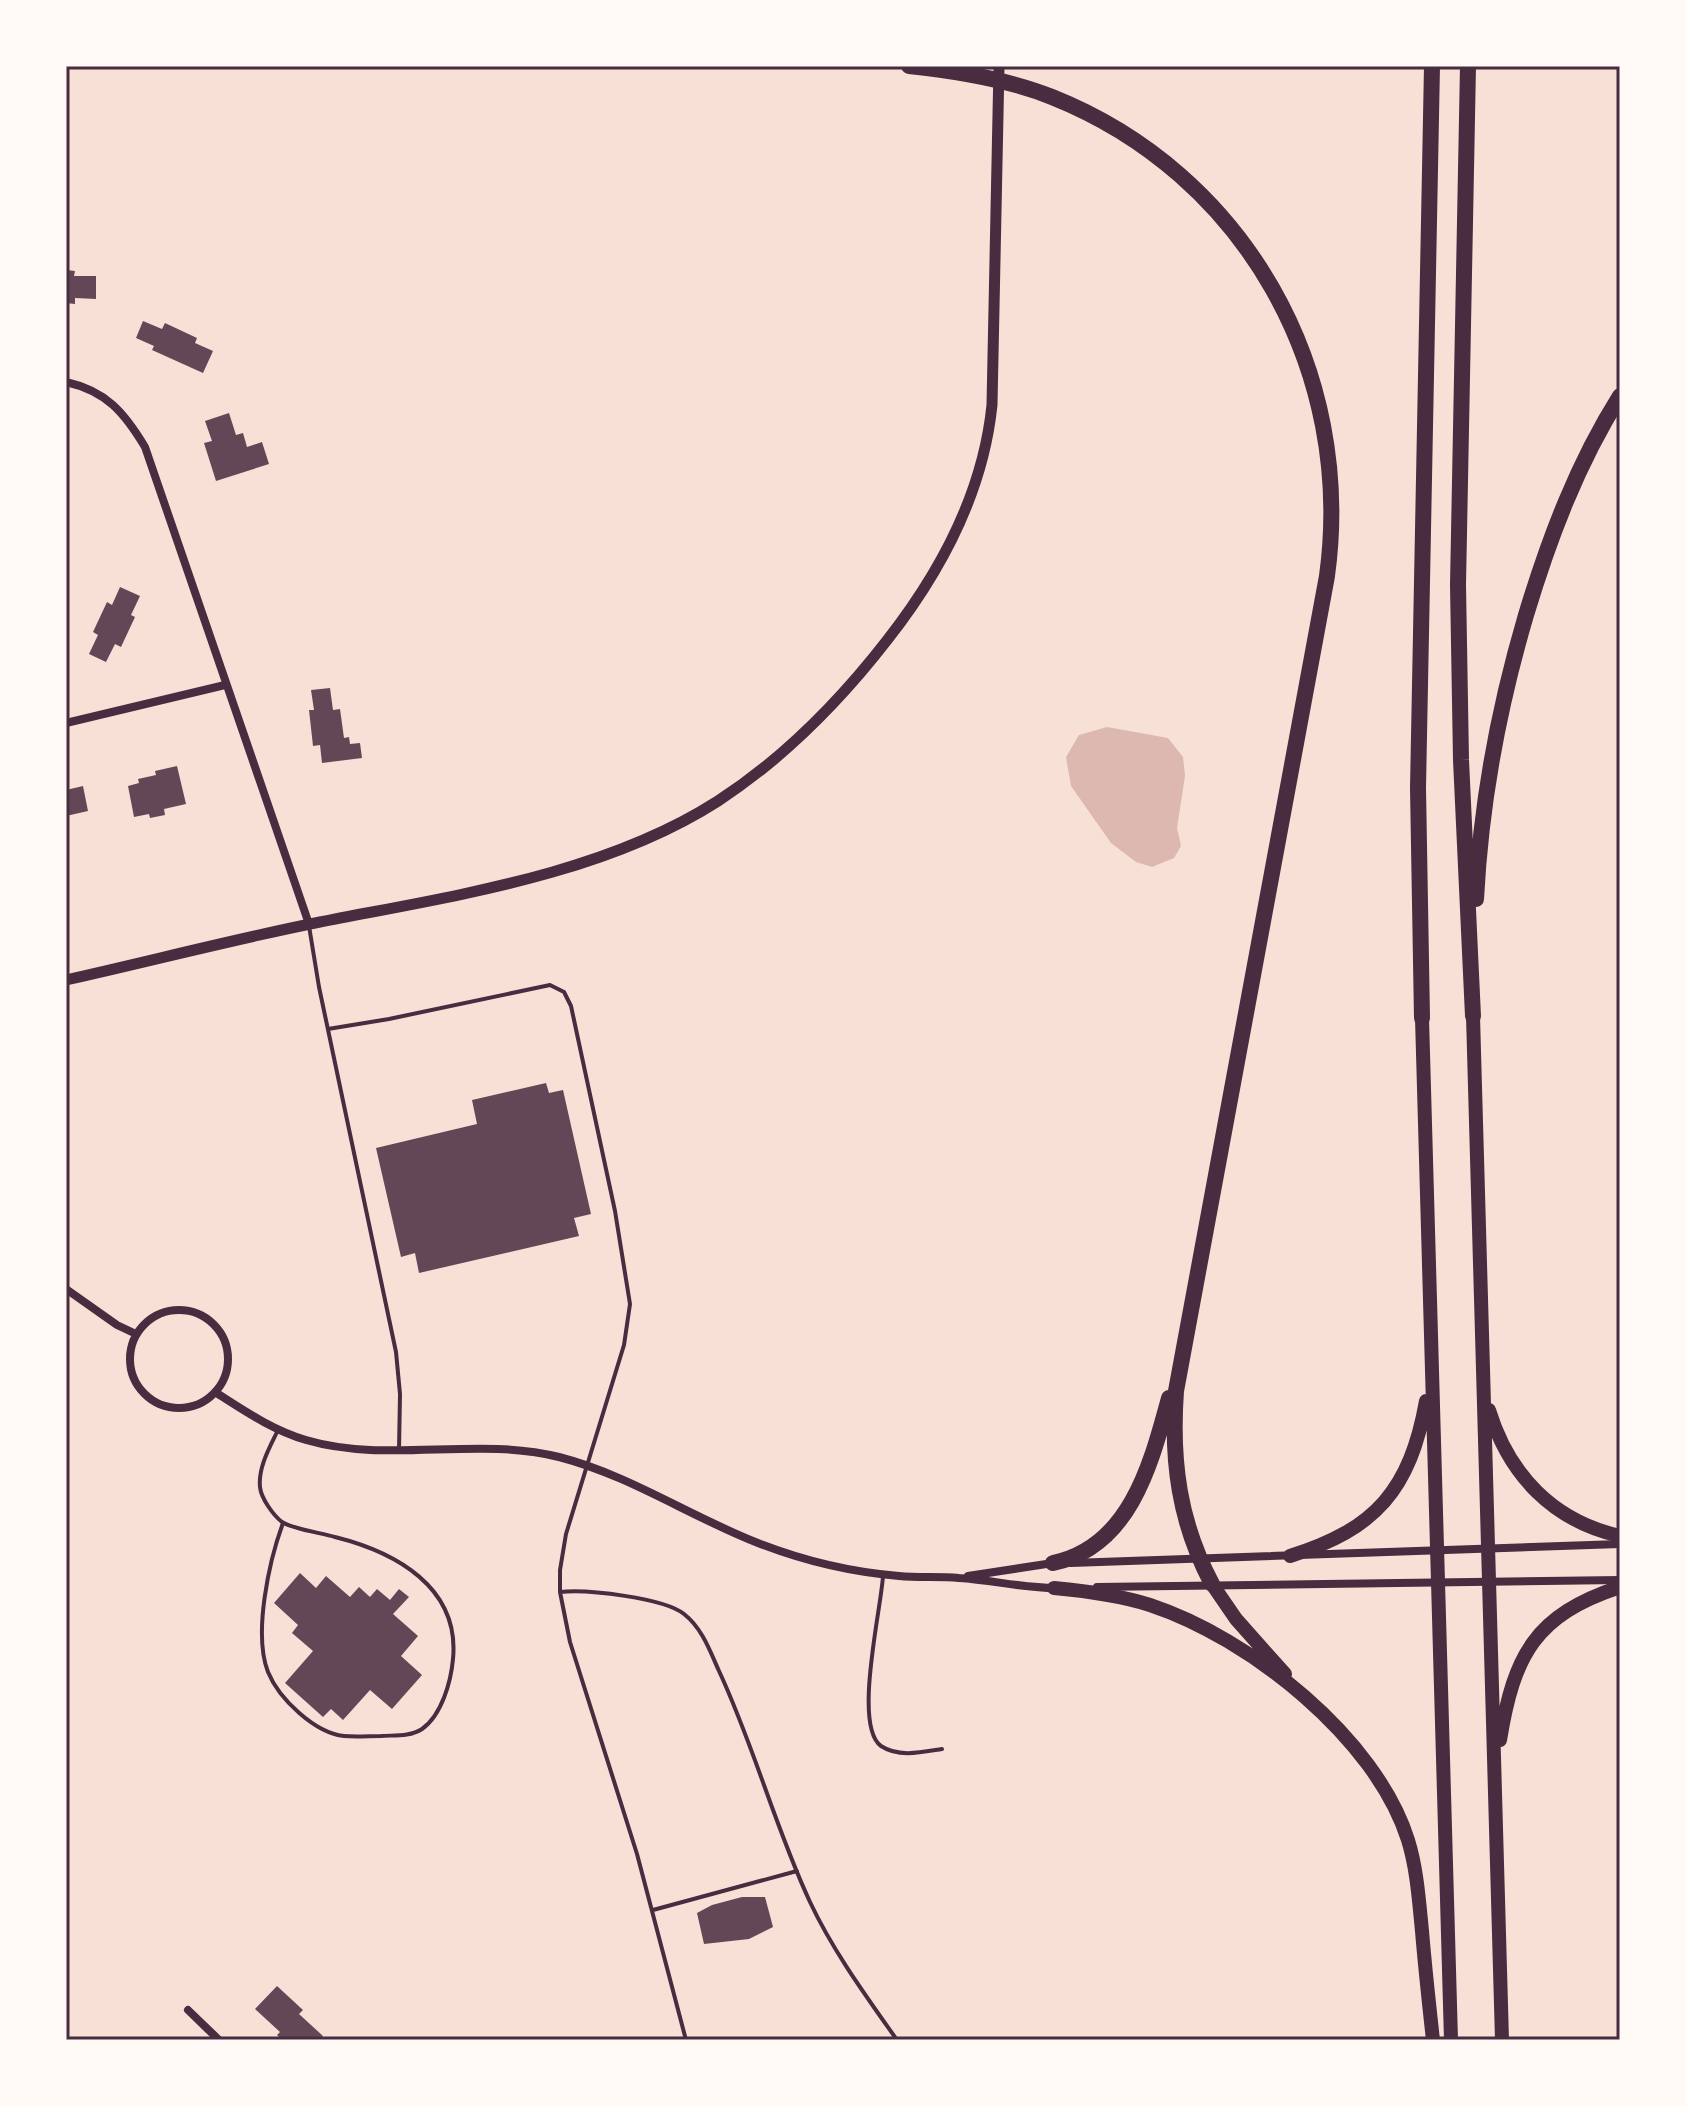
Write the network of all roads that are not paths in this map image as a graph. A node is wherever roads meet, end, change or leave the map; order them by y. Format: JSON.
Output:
{"nodes":[{"id":1,"x":909,"y":66,"type":"edge"},
{"id":2,"x":999,"y":66,"type":"edge"},
{"id":3,"x":1432,"y":66,"type":"edge"},
{"id":4,"x":1468,"y":66,"type":"edge"},
{"id":5,"x":66,"y":382,"type":"edge"},
{"id":6,"x":1620,"y":396,"type":"edge"},
{"id":7,"x":225,"y":685,"type":"junction"},
{"id":8,"x":66,"y":723,"type":"edge"},
{"id":9,"x":309,"y":924,"type":"junction"},
{"id":10,"x":66,"y":980,"type":"edge"},
{"id":11,"x":1473,"y":1016,"type":"junction"},
{"id":12,"x":1422,"y":1018,"type":"joint"},
{"id":13,"x":328,"y":1029,"type":"junction"},
{"id":14,"x":66,"y":1289,"type":"edge"},
{"id":15,"x":1188,"y":1319,"type":"junction"},
{"id":16,"x":136,"y":1334,"type":"junction"},
{"id":17,"x":1431,"y":1361,"type":"junction"},
{"id":18,"x":1483,"y":1388,"type":"junction"},
{"id":19,"x":215,"y":1392,"type":"junction"},
{"id":20,"x":278,"y":1430,"type":"junction"},
{"id":21,"x":399,"y":1450,"type":"junction"},
{"id":22,"x":587,"y":1466,"type":"junction"},
{"id":23,"x":283,"y":1523,"type":"junction"},
{"id":24,"x":1620,"y":1536,"type":"edge"},
{"id":25,"x":1620,"y":1544,"type":"edge"},
{"id":26,"x":1489,"y":1549,"type":"junction"},
{"id":27,"x":1436,"y":1551,"type":"junction"},
{"id":28,"x":1290,"y":1556,"type":"junction"},
{"id":29,"x":1199,"y":1559,"type":"junction"},
{"id":30,"x":1053,"y":1563,"type":"junction"},
{"id":31,"x":883,"y":1575,"type":"junction"},
{"id":32,"x":959,"y":1578,"type":"junction"},
{"id":33,"x":1620,"y":1580,"type":"edge"},
{"id":34,"x":1490,"y":1583,"type":"junction"},
{"id":35,"x":1212,"y":1584,"type":"junction"},
{"id":36,"x":1437,"y":1584,"type":"junction"},
{"id":37,"x":1620,"y":1587,"type":"edge"},
{"id":38,"x":1054,"y":1588,"type":"junction"},
{"id":39,"x":560,"y":1592,"type":"junction"},
{"id":40,"x":1304,"y":1695,"type":"junction"},
{"id":41,"x":942,"y":1749,"type":"dead end"},
{"id":42,"x":1495,"y":1784,"type":"junction"},
{"id":43,"x":797,"y":1871,"type":"junction"},
{"id":44,"x":653,"y":1910,"type":"junction"},
{"id":45,"x":188,"y":2010,"type":"dead end"},
{"id":46,"x":219,"y":2040,"type":"edge"},
{"id":47,"x":686,"y":2040,"type":"edge"},
{"id":48,"x":897,"y":2040,"type":"edge"},
{"id":49,"x":1433,"y":2040,"type":"edge"},
{"id":50,"x":1451,"y":2040,"type":"edge"},
{"id":51,"x":1502,"y":2040,"type":"edge"}],
"edges":[{"from":1,"to":15,"type":"highway"},
{"from":2,"to":9,"type":"street"},
{"from":3,"to":12,"type":"highway"},
{"from":4,"to":11,"type":"highway"},
{"from":5,"to":7,"type":"street"},
{"from":6,"to":11,"type":"highway"},
{"from":7,"to":8,"type":"street"},
{"from":7,"to":9,"type":"street"},
{"from":9,"to":10,"type":"street"},
{"from":9,"to":13,"type":"lane"},
{"from":11,"to":18,"type":"main road"},
{"from":12,"to":17,"type":"main road"},
{"from":13,"to":21,"type":"lane"},
{"from":13,"to":22,"type":"lane"},
{"from":14,"to":16,"type":"street"},
{"from":15,"to":29,"type":"highway"},
{"from":15,"to":30,"type":"highway"},
{"from":16,"to":19,"type":"street"},
{"from":16,"to":19,"type":"street"},
{"from":17,"to":27,"type":"main road"},
{"from":17,"to":28,"type":"main road"},
{"from":18,"to":24,"type":"main road"},
{"from":18,"to":26,"type":"main road"},
{"from":19,"to":20,"type":"street"},
{"from":20,"to":21,"type":"street"},
{"from":20,"to":23,"type":"lane"},
{"from":21,"to":22,"type":"street"},
{"from":22,"to":31,"type":"street"},
{"from":22,"to":39,"type":"lane"},
{"from":23,"to":23,"type":"lane"},
{"from":25,"to":26,"type":"street"},
{"from":26,"to":27,"type":"street"},
{"from":26,"to":34,"type":"main road"},
{"from":27,"to":28,"type":"street"},
{"from":27,"to":36,"type":"main road"},
{"from":28,"to":29,"type":"street"},
{"from":29,"to":30,"type":"street"},
{"from":29,"to":35,"type":"highway"},
{"from":30,"to":32,"type":"street"},
{"from":31,"to":32,"type":"street"},
{"from":31,"to":41,"type":"lane"},
{"from":32,"to":38,"type":"street"},
{"from":33,"to":34,"type":"street"},
{"from":34,"to":36,"type":"street"},
{"from":34,"to":42,"type":"main road"},
{"from":35,"to":36,"type":"street"},
{"from":35,"to":38,"type":"street"},
{"from":35,"to":40,"type":"main road"},
{"from":36,"to":50,"type":"main road"},
{"from":37,"to":42,"type":"main road"},
{"from":38,"to":40,"type":"main road"},
{"from":39,"to":43,"type":"lane"},
{"from":39,"to":44,"type":"lane"},
{"from":40,"to":49,"type":"main road"},
{"from":42,"to":51,"type":"main road"},
{"from":43,"to":44,"type":"lane"},
{"from":43,"to":48,"type":"lane"},
{"from":44,"to":47,"type":"lane"},
{"from":45,"to":46,"type":"street"}]}
